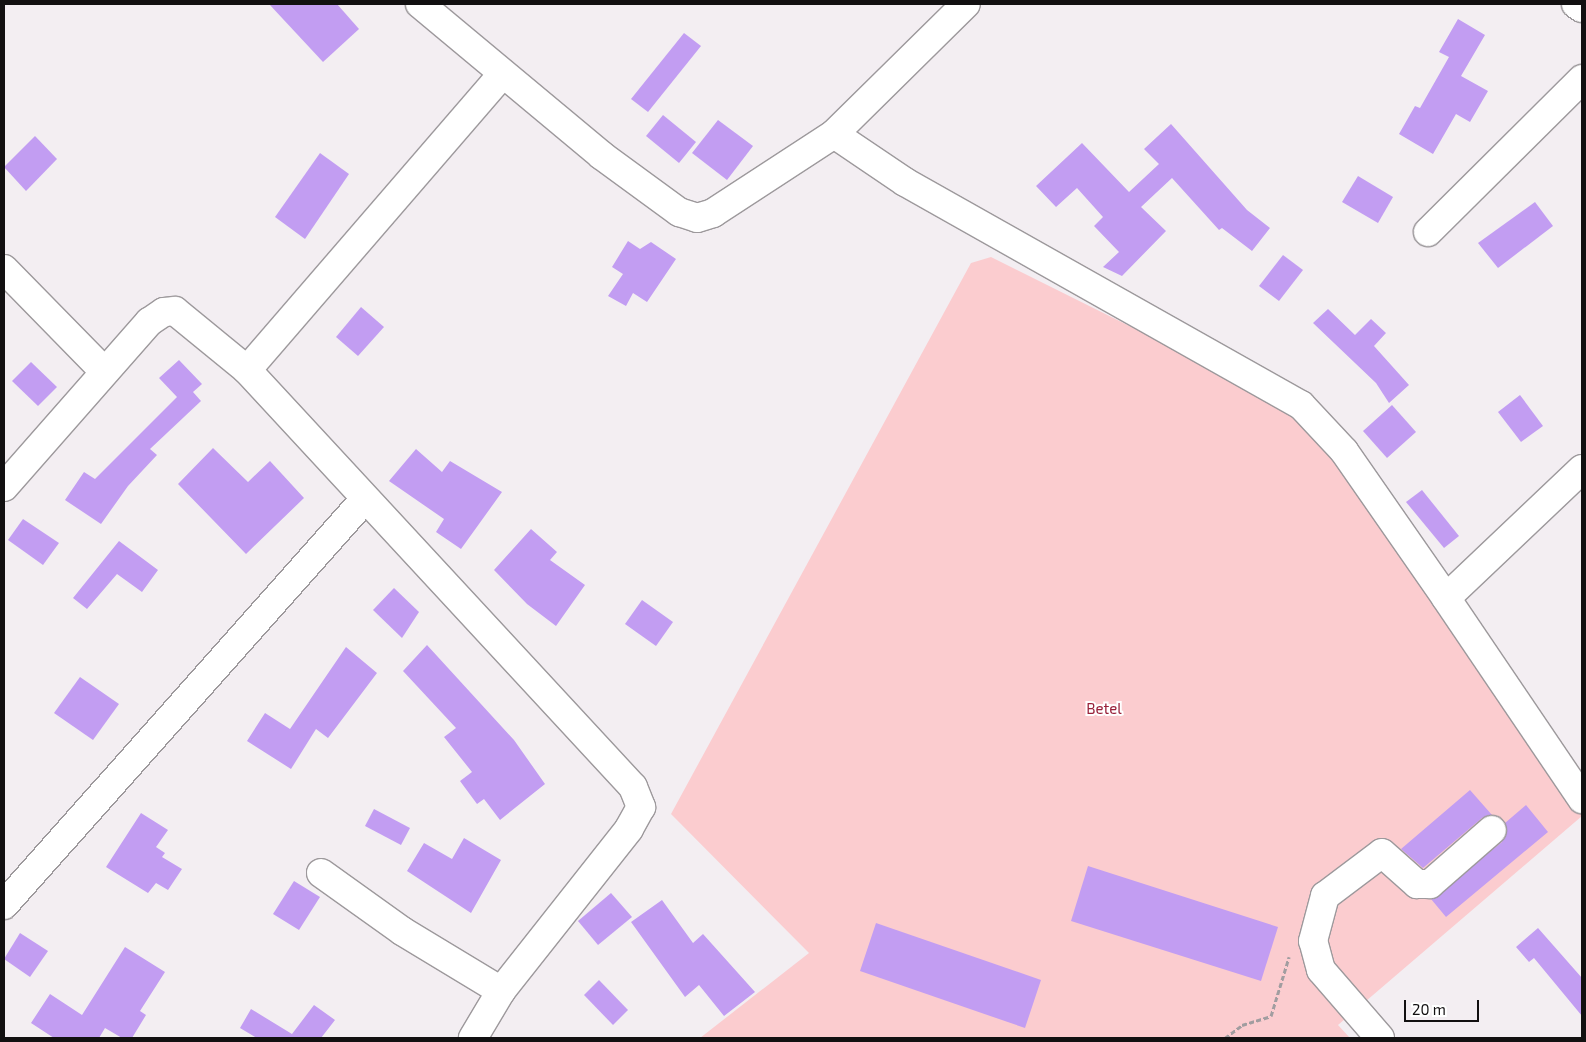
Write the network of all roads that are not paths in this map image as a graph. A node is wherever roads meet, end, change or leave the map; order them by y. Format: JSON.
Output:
{"nodes":[{"id":1,"x":420,"y":4,"type":"edge"},
{"id":2,"x":965,"y":4,"type":"edge"},
{"id":3,"x":1576,"y":4,"type":"edge"},
{"id":4,"x":1582,"y":8,"type":"edge"},
{"id":5,"x":502,"y":75,"type":"junction"},
{"id":6,"x":1582,"y":79,"type":"edge"},
{"id":7,"x":834,"y":134,"type":"junction"},
{"id":8,"x":1428,"y":232,"type":"dead end"},
{"id":9,"x":4,"y":269,"type":"edge"},
{"id":10,"x":247,"y":370,"type":"junction"},
{"id":11,"x":104,"y":371,"type":"junction"},
{"id":12,"x":1582,"y":469,"type":"edge"},
{"id":13,"x":4,"y":487,"type":"edge"},
{"id":14,"x":366,"y":498,"type":"junction"},
{"id":15,"x":1446,"y":598,"type":"junction"},
{"id":16,"x":1582,"y":799,"type":"edge"},
{"id":17,"x":1492,"y":830,"type":"dead end"},
{"id":18,"x":321,"y":873,"type":"dead end"},
{"id":19,"x":4,"y":905,"type":"edge"},
{"id":20,"x":501,"y":991,"type":"junction"},
{"id":21,"x":473,"y":1038,"type":"edge"},
{"id":22,"x":1380,"y":1038,"type":"edge"}],
"edges":[{"from":1,"to":5,"type":"street"},
{"from":2,"to":7,"type":"street"},
{"from":3,"to":4,"type":"street"},
{"from":5,"to":7,"type":"street"},
{"from":5,"to":10,"type":"street"},
{"from":6,"to":8,"type":"street"},
{"from":7,"to":15,"type":"street"},
{"from":9,"to":11,"type":"street"},
{"from":10,"to":11,"type":"street"},
{"from":10,"to":14,"type":"street"},
{"from":11,"to":13,"type":"street"},
{"from":12,"to":15,"type":"street"},
{"from":14,"to":19,"type":"street"},
{"from":14,"to":20,"type":"street"},
{"from":15,"to":16,"type":"street"},
{"from":17,"to":22,"type":"street"},
{"from":18,"to":20,"type":"street"},
{"from":20,"to":21,"type":"street"}]}
